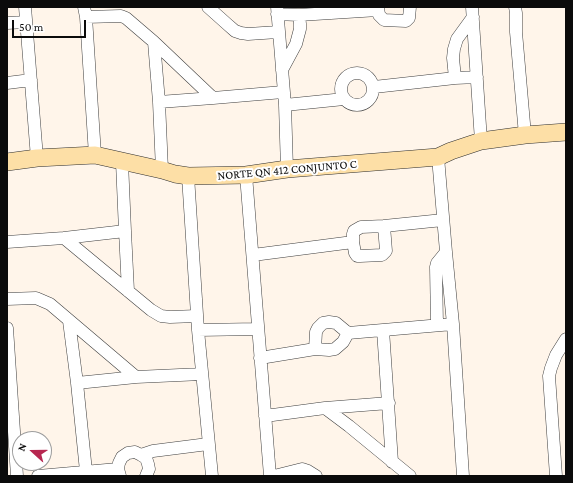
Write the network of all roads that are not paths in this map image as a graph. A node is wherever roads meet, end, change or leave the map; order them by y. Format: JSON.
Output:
{"nodes":[{"id":1,"x":25,"y":7,"type":"edge"},
{"id":2,"x":410,"y":7,"type":"edge"},
{"id":3,"x":516,"y":7,"type":"edge"},
{"id":4,"x":209,"y":8,"type":"edge"},
{"id":5,"x":378,"y":9,"type":"edge"},
{"id":6,"x":277,"y":10,"type":"edge"},
{"id":7,"x":344,"y":10,"type":"edge"},
{"id":8,"x":85,"y":12,"type":"edge"},
{"id":9,"x":472,"y":12,"type":"edge"},
{"id":10,"x":299,"y":15,"type":"junction"},
{"id":11,"x":26,"y":22,"type":"junction"},
{"id":12,"x":7,"y":23,"type":"edge"},
{"id":13,"x":278,"y":32,"type":"junction"},
{"id":14,"x":154,"y":42,"type":"junction"},
{"id":15,"x":282,"y":70,"type":"junction"},
{"id":16,"x":477,"y":77,"type":"junction"},
{"id":17,"x":455,"y":78,"type":"junction"},
{"id":18,"x":31,"y":80,"type":"junction"},
{"id":19,"x":7,"y":82,"type":"edge"},
{"id":20,"x":374,"y":87,"type":"junction"},
{"id":21,"x":283,"y":92,"type":"junction"},
{"id":22,"x":213,"y":98,"type":"junction"},
{"id":23,"x":344,"y":99,"type":"junction"},
{"id":24,"x":159,"y":102,"type":"junction"},
{"id":25,"x":284,"y":105,"type":"junction"},
{"id":26,"x":566,"y":132,"type":"edge"},
{"id":27,"x":525,"y":135,"type":"junction"},
{"id":28,"x":481,"y":141,"type":"junction"},
{"id":29,"x":95,"y":155,"type":"junction"},
{"id":30,"x":438,"y":157,"type":"junction"},
{"id":31,"x":37,"y":158,"type":"junction"},
{"id":32,"x":7,"y":162,"type":"edge"},
{"id":33,"x":122,"y":162,"type":"junction"},
{"id":34,"x":287,"y":169,"type":"junction"},
{"id":35,"x":162,"y":170,"type":"junction"},
{"id":36,"x":246,"y":175,"type":"junction"},
{"id":37,"x":188,"y":176,"type":"junction"},
{"id":38,"x":443,"y":220,"type":"junction"},
{"id":39,"x":384,"y":226,"type":"junction"},
{"id":40,"x":125,"y":231,"type":"junction"},
{"id":41,"x":64,"y":238,"type":"junction"},
{"id":42,"x":7,"y":242,"type":"edge"},
{"id":43,"x":353,"y":242,"type":"junction"},
{"id":44,"x":446,"y":252,"type":"junction"},
{"id":45,"x":253,"y":255,"type":"junction"},
{"id":46,"x":128,"y":291,"type":"junction"},
{"id":47,"x":7,"y":299,"type":"edge"},
{"id":48,"x":197,"y":316,"type":"junction"},
{"id":49,"x":69,"y":321,"type":"junction"},
{"id":50,"x":453,"y":324,"type":"junction"},
{"id":51,"x":437,"y":325,"type":"junction"},
{"id":52,"x":7,"y":328,"type":"edge"},
{"id":53,"x":258,"y":329,"type":"junction"},
{"id":54,"x":198,"y":330,"type":"junction"},
{"id":55,"x":383,"y":330,"type":"junction"},
{"id":56,"x":348,"y":333,"type":"junction"},
{"id":57,"x":566,"y":339,"type":"edge"},
{"id":58,"x":315,"y":349,"type":"junction"},
{"id":59,"x":260,"y":358,"type":"junction"},
{"id":60,"x":202,"y":374,"type":"junction"},
{"id":61,"x":136,"y":377,"type":"junction"},
{"id":62,"x":77,"y":383,"type":"junction"},
{"id":63,"x":389,"y":403,"type":"junction"},
{"id":64,"x":325,"y":408,"type":"junction"},
{"id":65,"x":264,"y":416,"type":"junction"},
{"id":66,"x":208,"y":444,"type":"junction"},
{"id":67,"x":141,"y":455,"type":"junction"},
{"id":68,"x":392,"y":462,"type":"junction"},
{"id":69,"x":86,"y":471,"type":"junction"},
{"id":70,"x":119,"y":473,"type":"edge"},
{"id":71,"x":17,"y":476,"type":"edge"},
{"id":72,"x":38,"y":476,"type":"edge"},
{"id":73,"x":146,"y":476,"type":"edge"},
{"id":74,"x":212,"y":476,"type":"edge"},
{"id":75,"x":270,"y":476,"type":"edge"},
{"id":76,"x":274,"y":476,"type":"edge"},
{"id":77,"x":316,"y":476,"type":"edge"},
{"id":78,"x":410,"y":476,"type":"edge"},
{"id":79,"x":463,"y":476,"type":"edge"},
{"id":80,"x":556,"y":476,"type":"edge"}],
"edges":[{"from":1,"to":11,"type":"street"},
{"from":2,"to":5,"type":"street"},
{"from":3,"to":27,"type":"street"},
{"from":4,"to":13,"type":"street"},
{"from":5,"to":7,"type":"street"},
{"from":6,"to":10,"type":"street"},
{"from":6,"to":13,"type":"street"},
{"from":7,"to":10,"type":"street"},
{"from":8,"to":14,"type":"street"},
{"from":8,"to":29,"type":"street"},
{"from":9,"to":16,"type":"street"},
{"from":9,"to":17,"type":"street"},
{"from":10,"to":15,"type":"street"},
{"from":11,"to":12,"type":"street"},
{"from":11,"to":18,"type":"street"},
{"from":13,"to":15,"type":"street"},
{"from":14,"to":22,"type":"street"},
{"from":14,"to":24,"type":"street"},
{"from":15,"to":21,"type":"street"},
{"from":16,"to":17,"type":"street"},
{"from":16,"to":28,"type":"street"},
{"from":17,"to":20,"type":"street"},
{"from":18,"to":19,"type":"street"},
{"from":18,"to":31,"type":"street"},
{"from":20,"to":23,"type":"street"},
{"from":20,"to":23,"type":"street"},
{"from":21,"to":22,"type":"street"},
{"from":21,"to":25,"type":"street"},
{"from":22,"to":24,"type":"street"},
{"from":23,"to":25,"type":"street"},
{"from":24,"to":35,"type":"street"},
{"from":25,"to":34,"type":"street"},
{"from":26,"to":27,"type":"street","name":"NORTE QN 412 CONJUNTO C"},
{"from":27,"to":28,"type":"street","name":"NORTE QN 412 CONJUNTO C"},
{"from":28,"to":30,"type":"street","name":"NORTE QN 412 CONJUNTO C"},
{"from":29,"to":31,"type":"street","name":"NORTE QN 412 CONJUNTO C"},
{"from":29,"to":33,"type":"street","name":"NORTE QN 412 CONJUNTO C"},
{"from":30,"to":34,"type":"street","name":"NORTE QN 412 CONJUNTO C"},
{"from":30,"to":38,"type":"street"},
{"from":31,"to":32,"type":"street","name":"NORTE QN 412 CONJUNTO C"},
{"from":33,"to":35,"type":"street","name":"NORTE QN 412 CONJUNTO C"},
{"from":33,"to":40,"type":"street"},
{"from":34,"to":36,"type":"street","name":"NORTE QN 412 CONJUNTO C"},
{"from":35,"to":37,"type":"street","name":"NORTE QN 412 CONJUNTO C"},
{"from":36,"to":37,"type":"street","name":"NORTE QN 412 CONJUNTO C"},
{"from":36,"to":45,"type":"street"},
{"from":37,"to":48,"type":"street"},
{"from":38,"to":39,"type":"street"},
{"from":38,"to":44,"type":"street"},
{"from":39,"to":43,"type":"street"},
{"from":39,"to":43,"type":"street"},
{"from":40,"to":41,"type":"street"},
{"from":40,"to":46,"type":"street"},
{"from":41,"to":42,"type":"street"},
{"from":41,"to":46,"type":"street"},
{"from":43,"to":45,"type":"street"},
{"from":44,"to":50,"type":"street"},
{"from":44,"to":51,"type":"street"},
{"from":45,"to":53,"type":"street"},
{"from":46,"to":48,"type":"street"},
{"from":47,"to":49,"type":"street"},
{"from":48,"to":54,"type":"street"},
{"from":49,"to":61,"type":"street"},
{"from":49,"to":62,"type":"street"},
{"from":50,"to":51,"type":"street"},
{"from":50,"to":79,"type":"street"},
{"from":51,"to":55,"type":"street"},
{"from":52,"to":71,"type":"street"},
{"from":53,"to":54,"type":"street"},
{"from":53,"to":59,"type":"street"},
{"from":54,"to":60,"type":"street"},
{"from":55,"to":56,"type":"street"},
{"from":55,"to":63,"type":"street"},
{"from":56,"to":58,"type":"street"},
{"from":56,"to":58,"type":"street"},
{"from":57,"to":80,"type":"street"},
{"from":58,"to":59,"type":"street"},
{"from":59,"to":65,"type":"street"},
{"from":60,"to":61,"type":"street"},
{"from":60,"to":66,"type":"street"},
{"from":61,"to":62,"type":"street"},
{"from":62,"to":69,"type":"street"},
{"from":63,"to":64,"type":"street"},
{"from":63,"to":68,"type":"street"},
{"from":64,"to":65,"type":"street"},
{"from":64,"to":68,"type":"street"},
{"from":65,"to":75,"type":"street"},
{"from":66,"to":67,"type":"street"},
{"from":66,"to":74,"type":"street"},
{"from":67,"to":70,"type":"street"},
{"from":67,"to":73,"type":"street"},
{"from":68,"to":78,"type":"street"},
{"from":69,"to":70,"type":"street"},
{"from":69,"to":72,"type":"street"},
{"from":76,"to":77,"type":"street"}]}
